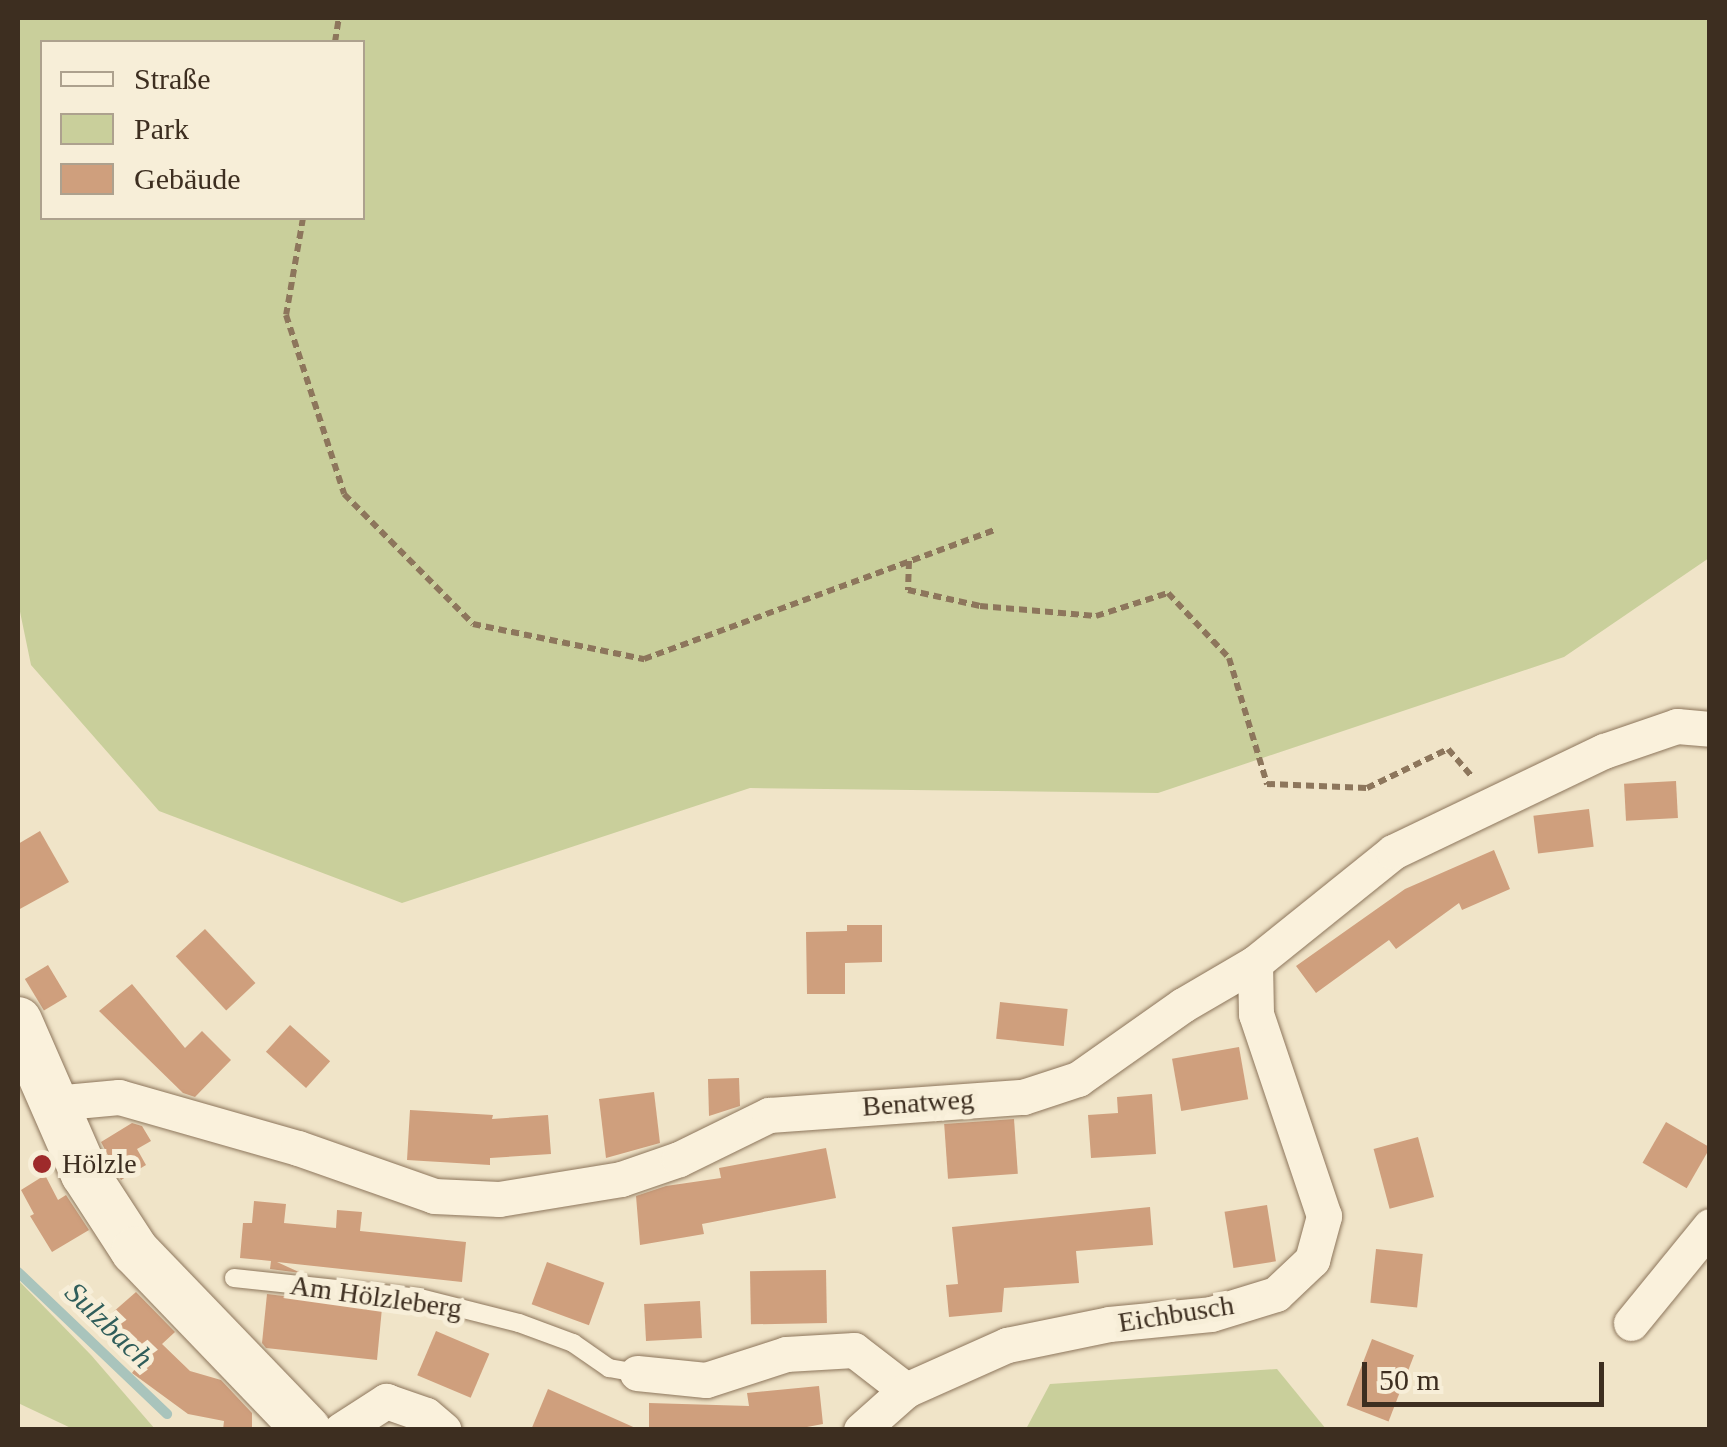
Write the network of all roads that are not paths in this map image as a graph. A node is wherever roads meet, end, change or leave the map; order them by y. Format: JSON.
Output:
{"nodes":[{"id":1,"x":1710,"y":729,"type":"edge"},
{"id":2,"x":1255,"y":963,"type":"junction"},
{"id":3,"x":18,"y":1021,"type":"edge"},
{"id":4,"x":54,"y":1104,"type":"junction"},
{"id":5,"x":1710,"y":1226,"type":"edge"},
{"id":6,"x":234,"y":1278,"type":"dead end"},
{"id":7,"x":1630,"y":1323,"type":"dead end"},
{"id":8,"x":637,"y":1373,"type":"joint"},
{"id":9,"x":906,"y":1390,"type":"junction"},
{"id":10,"x":306,"y":1430,"type":"edge"},
{"id":11,"x":340,"y":1430,"type":"edge"},
{"id":12,"x":444,"y":1430,"type":"edge"},
{"id":13,"x":861,"y":1430,"type":"edge"}],
"edges":[{"from":1,"to":2,"type":"street","name":"Benatweg"},
{"from":2,"to":4,"type":"street","name":"Benatweg"},
{"from":2,"to":9,"type":"street","name":"Eichbusch"},
{"from":3,"to":4,"type":"street"},
{"from":4,"to":10,"type":"street"},
{"from":5,"to":7,"type":"street"},
{"from":6,"to":8,"type":"lane","name":"Am Hölzleberg"},
{"from":8,"to":9,"type":"street","name":"Am Hölzleberg"},
{"from":9,"to":13,"type":"street","name":"Eichbusch"},
{"from":11,"to":12,"type":"street"}]}
